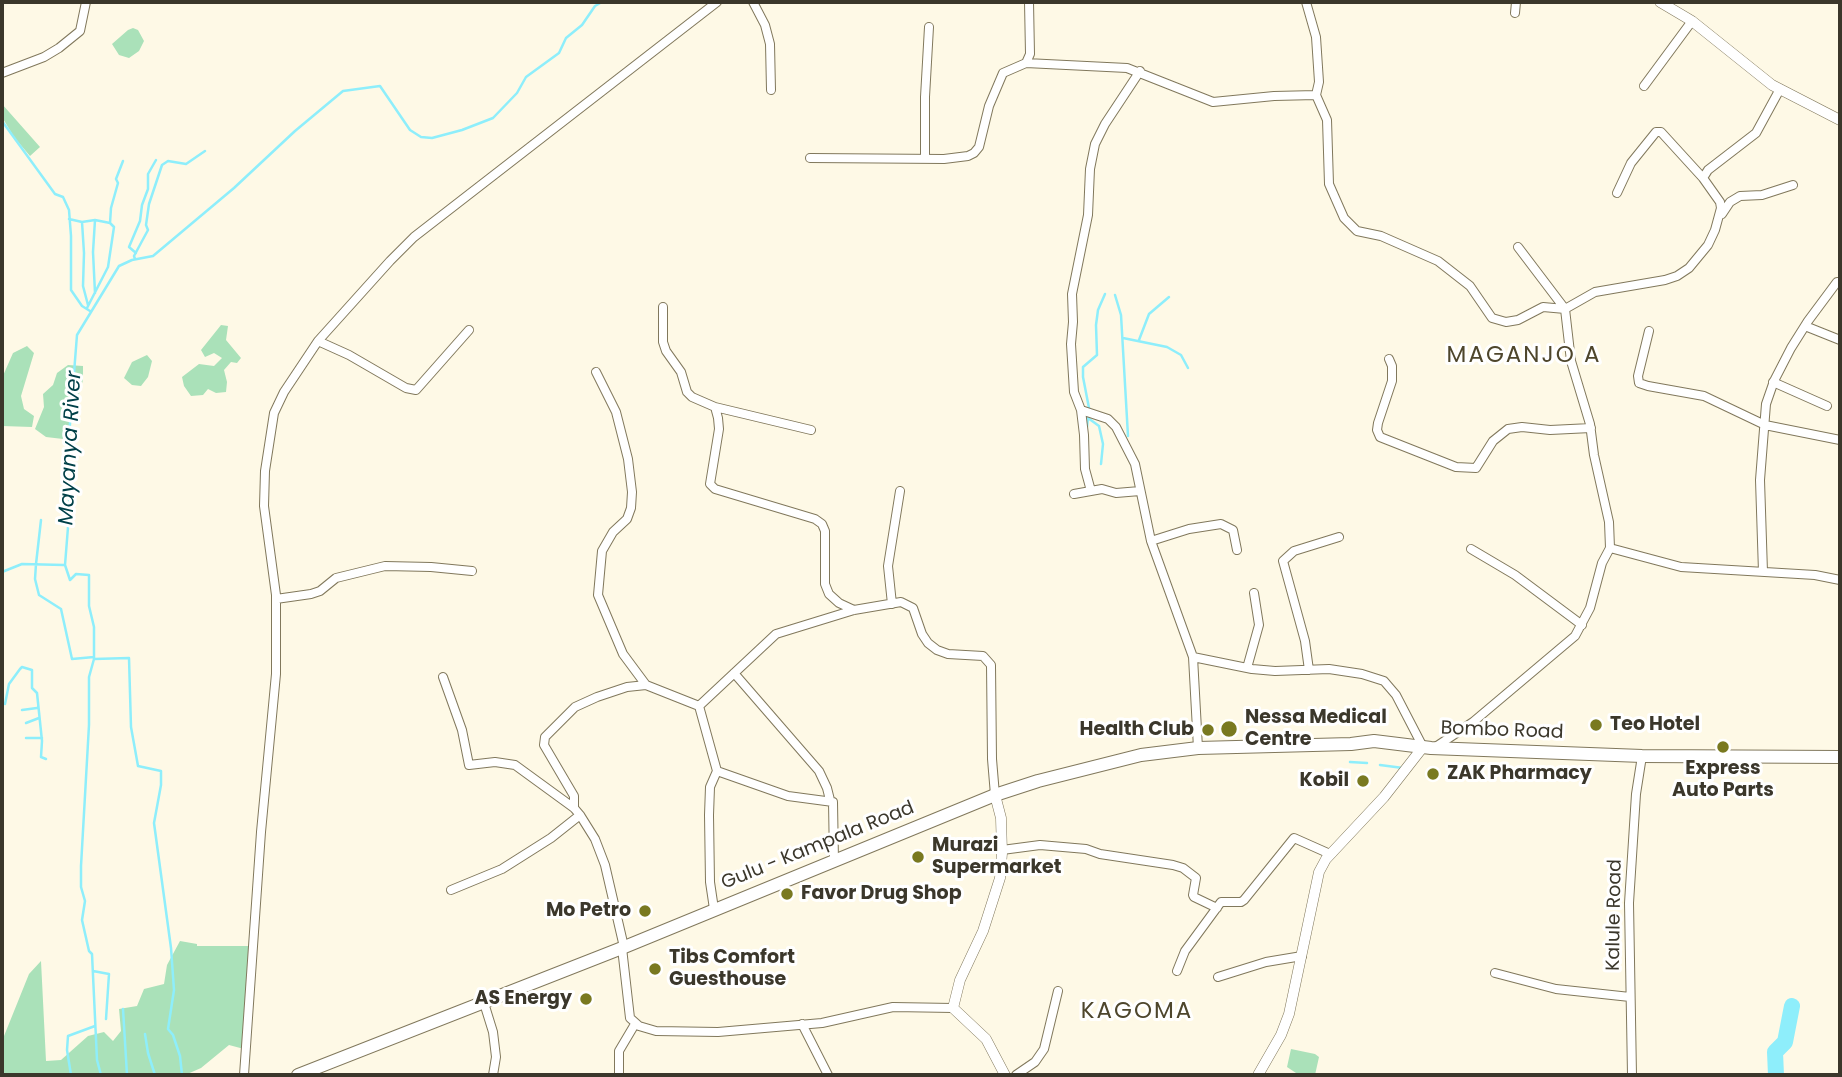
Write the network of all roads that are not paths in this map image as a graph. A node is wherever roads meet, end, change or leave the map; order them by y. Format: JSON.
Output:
{"nodes":[{"id":1,"x":86,"y":2,"type":"edge"},
{"id":2,"x":717,"y":2,"type":"edge"},
{"id":3,"x":753,"y":2,"type":"edge"},
{"id":4,"x":1029,"y":2,"type":"edge"},
{"id":5,"x":1306,"y":2,"type":"edge"},
{"id":6,"x":1516,"y":2,"type":"edge"},
{"id":7,"x":1660,"y":2,"type":"edge"},
{"id":8,"x":1515,"y":13,"type":"dead end"},
{"id":9,"x":1692,"y":21,"type":"junction"},
{"id":10,"x":929,"y":27,"type":"dead end"},
{"id":11,"x":1026,"y":62,"type":"junction"},
{"id":12,"x":1140,"y":71,"type":"junction"},
{"id":13,"x":2,"y":73,"type":"edge"},
{"id":14,"x":1644,"y":86,"type":"dead end"},
{"id":15,"x":1780,"y":89,"type":"junction"},
{"id":16,"x":771,"y":90,"type":"dead end"},
{"id":17,"x":1316,"y":95,"type":"junction"},
{"id":18,"x":1840,"y":120,"type":"edge"},
{"id":19,"x":925,"y":157,"type":"junction"},
{"id":20,"x":810,"y":158,"type":"dead end"},
{"id":21,"x":1703,"y":178,"type":"junction"},
{"id":22,"x":1793,"y":185,"type":"dead end"},
{"id":23,"x":1617,"y":193,"type":"dead end"},
{"id":24,"x":1719,"y":220,"type":"junction"},
{"id":25,"x":1518,"y":247,"type":"dead end"},
{"id":26,"x":1840,"y":282,"type":"edge"},
{"id":27,"x":663,"y":307,"type":"dead end"},
{"id":28,"x":1565,"y":309,"type":"junction"},
{"id":29,"x":1805,"y":326,"type":"junction"},
{"id":30,"x":469,"y":330,"type":"dead end"},
{"id":31,"x":1648,"y":331,"type":"dead end"},
{"id":32,"x":1840,"y":340,"type":"edge"},
{"id":33,"x":318,"y":341,"type":"junction"},
{"id":34,"x":1389,"y":359,"type":"dead end"},
{"id":35,"x":596,"y":372,"type":"dead end"},
{"id":36,"x":1773,"y":382,"type":"junction"},
{"id":37,"x":1827,"y":405,"type":"dead end"},
{"id":38,"x":715,"y":407,"type":"junction"},
{"id":39,"x":1080,"y":410,"type":"junction"},
{"id":40,"x":1765,"y":425,"type":"junction"},
{"id":41,"x":1591,"y":428,"type":"junction"},
{"id":42,"x":811,"y":430,"type":"dead end"},
{"id":43,"x":1840,"y":440,"type":"edge"},
{"id":44,"x":900,"y":491,"type":"dead end"},
{"id":45,"x":1090,"y":491,"type":"junction"},
{"id":46,"x":1140,"y":491,"type":"junction"},
{"id":47,"x":1074,"y":494,"type":"dead end"},
{"id":48,"x":1339,"y":537,"type":"dead end"},
{"id":49,"x":1150,"y":541,"type":"junction"},
{"id":50,"x":1610,"y":548,"type":"junction"},
{"id":51,"x":1471,"y":549,"type":"dead end"},
{"id":52,"x":1237,"y":550,"type":"dead end"},
{"id":53,"x":472,"y":571,"type":"dead end"},
{"id":54,"x":1763,"y":572,"type":"junction"},
{"id":55,"x":1840,"y":580,"type":"edge"},
{"id":56,"x":1255,"y":593,"type":"dead end"},
{"id":57,"x":276,"y":599,"type":"junction"},
{"id":58,"x":892,"y":604,"type":"junction"},
{"id":59,"x":854,"y":610,"type":"junction"},
{"id":60,"x":1582,"y":625,"type":"junction"},
{"id":61,"x":1193,"y":657,"type":"junction"},
{"id":62,"x":1247,"y":668,"type":"junction"},
{"id":63,"x":1309,"y":670,"type":"junction"},
{"id":64,"x":734,"y":674,"type":"junction"},
{"id":65,"x":443,"y":677,"type":"dead end"},
{"id":66,"x":646,"y":685,"type":"junction"},
{"id":67,"x":699,"y":706,"type":"junction"},
{"id":68,"x":1374,"y":741,"type":"joint"},
{"id":69,"x":1427,"y":747,"type":"junction"},
{"id":70,"x":1198,"y":748,"type":"junction"},
{"id":71,"x":1642,"y":756,"type":"junction"},
{"id":72,"x":1840,"y":757,"type":"edge"},
{"id":73,"x":717,"y":771,"type":"junction"},
{"id":74,"x":995,"y":795,"type":"junction"},
{"id":75,"x":830,"y":800,"type":"junction"},
{"id":76,"x":577,"y":811,"type":"junction"},
{"id":77,"x":1002,"y":850,"type":"junction"},
{"id":78,"x":1330,"y":854,"type":"junction"},
{"id":79,"x":834,"y":861,"type":"junction"},
{"id":80,"x":451,"y":890,"type":"dead end"},
{"id":81,"x":1217,"y":908,"type":"junction"},
{"id":82,"x":714,"y":909,"type":"junction"},
{"id":83,"x":623,"y":948,"type":"junction"},
{"id":84,"x":1302,"y":956,"type":"junction"},
{"id":85,"x":1177,"y":971,"type":"dead end"},
{"id":86,"x":1495,"y":973,"type":"dead end"},
{"id":87,"x":1218,"y":978,"type":"dead end"},
{"id":88,"x":1058,"y":991,"type":"dead end"},
{"id":89,"x":1630,"y":997,"type":"junction"},
{"id":90,"x":484,"y":1003,"type":"junction"},
{"id":91,"x":953,"y":1008,"type":"junction"},
{"id":92,"x":635,"y":1024,"type":"junction"},
{"id":93,"x":802,"y":1024,"type":"junction"},
{"id":94,"x":244,"y":1075,"type":"edge"},
{"id":95,"x":298,"y":1075,"type":"edge"},
{"id":96,"x":493,"y":1075,"type":"edge"},
{"id":97,"x":619,"y":1075,"type":"edge"},
{"id":98,"x":828,"y":1075,"type":"edge"},
{"id":99,"x":1005,"y":1075,"type":"edge"},
{"id":100,"x":1016,"y":1075,"type":"edge"},
{"id":101,"x":1258,"y":1075,"type":"edge"},
{"id":102,"x":1632,"y":1075,"type":"edge"}],
"edges":[{"from":1,"to":13,"type":"street"},
{"from":2,"to":33,"type":"street"},
{"from":3,"to":16,"type":"street"},
{"from":4,"to":11,"type":"street"},
{"from":5,"to":17,"type":"street"},
{"from":6,"to":8,"type":"street"},
{"from":7,"to":9,"type":"street"},
{"from":9,"to":14,"type":"street"},
{"from":9,"to":15,"type":"street"},
{"from":10,"to":19,"type":"street"},
{"from":11,"to":12,"type":"street"},
{"from":11,"to":19,"type":"street"},
{"from":12,"to":17,"type":"street"},
{"from":12,"to":39,"type":"street"},
{"from":15,"to":18,"type":"street"},
{"from":15,"to":21,"type":"street"},
{"from":17,"to":28,"type":"street"},
{"from":19,"to":20,"type":"street"},
{"from":21,"to":23,"type":"street"},
{"from":21,"to":24,"type":"street"},
{"from":22,"to":24,"type":"street"},
{"from":24,"to":28,"type":"street"},
{"from":25,"to":28,"type":"street"},
{"from":26,"to":29,"type":"street"},
{"from":27,"to":38,"type":"street"},
{"from":28,"to":41,"type":"street"},
{"from":29,"to":32,"type":"street"},
{"from":29,"to":36,"type":"street"},
{"from":30,"to":33,"type":"street"},
{"from":31,"to":40,"type":"street"},
{"from":33,"to":57,"type":"street"},
{"from":34,"to":41,"type":"street"},
{"from":35,"to":66,"type":"street"},
{"from":36,"to":37,"type":"street"},
{"from":36,"to":40,"type":"street"},
{"from":38,"to":42,"type":"street"},
{"from":38,"to":59,"type":"street"},
{"from":39,"to":45,"type":"street"},
{"from":39,"to":46,"type":"street"},
{"from":40,"to":43,"type":"street"},
{"from":40,"to":54,"type":"street"},
{"from":41,"to":50,"type":"street"},
{"from":44,"to":58,"type":"street"},
{"from":45,"to":46,"type":"street"},
{"from":45,"to":47,"type":"street"},
{"from":46,"to":49,"type":"street"},
{"from":48,"to":63,"type":"street"},
{"from":49,"to":52,"type":"street"},
{"from":49,"to":61,"type":"street"},
{"from":50,"to":54,"type":"street"},
{"from":50,"to":60,"type":"street"},
{"from":51,"to":60,"type":"street"},
{"from":53,"to":57,"type":"street"},
{"from":54,"to":55,"type":"street"},
{"from":56,"to":62,"type":"street"},
{"from":57,"to":94,"type":"street"},
{"from":58,"to":59,"type":"street"},
{"from":58,"to":74,"type":"street"},
{"from":59,"to":64,"type":"street"},
{"from":60,"to":69,"type":"street"},
{"from":61,"to":62,"type":"street"},
{"from":61,"to":70,"type":"street"},
{"from":62,"to":63,"type":"street"},
{"from":63,"to":69,"type":"street"},
{"from":64,"to":67,"type":"street"},
{"from":64,"to":75,"type":"street"},
{"from":65,"to":76,"type":"street"},
{"from":66,"to":67,"type":"street"},
{"from":66,"to":76,"type":"street"},
{"from":67,"to":73,"type":"street"},
{"from":68,"to":69,"type":"main road","name":"Bombo Road"},
{"from":68,"to":70,"type":"main road","name":"Gulu - Kampala Road"},
{"from":69,"to":71,"type":"main road","name":"Bombo Road"},
{"from":69,"to":78,"type":"street"},
{"from":70,"to":74,"type":"main road","name":"Gulu - Kampala Road"},
{"from":71,"to":72,"type":"main road","name":"Bombo Road"},
{"from":71,"to":89,"type":"street","name":"Kalule Road"},
{"from":73,"to":75,"type":"street"},
{"from":73,"to":82,"type":"street"},
{"from":74,"to":77,"type":"street"},
{"from":74,"to":79,"type":"main road","name":"Gulu - Kampala Road"},
{"from":75,"to":79,"type":"street"},
{"from":76,"to":80,"type":"street"},
{"from":76,"to":83,"type":"street"},
{"from":77,"to":81,"type":"street"},
{"from":77,"to":91,"type":"street"},
{"from":78,"to":81,"type":"street"},
{"from":78,"to":84,"type":"street"},
{"from":79,"to":82,"type":"main road","name":"Gulu - Kampala Road"},
{"from":81,"to":85,"type":"street"},
{"from":82,"to":83,"type":"main road","name":"Gulu - Kampala Road"},
{"from":83,"to":90,"type":"main road","name":"Gulu - Kampala Road"},
{"from":83,"to":92,"type":"street"},
{"from":84,"to":87,"type":"street"},
{"from":84,"to":101,"type":"street"},
{"from":86,"to":89,"type":"street"},
{"from":88,"to":100,"type":"street"},
{"from":89,"to":102,"type":"street","name":"Kalule Road"},
{"from":90,"to":95,"type":"main road","name":"Gulu - Kampala Road"},
{"from":90,"to":96,"type":"street"},
{"from":91,"to":93,"type":"street"},
{"from":91,"to":99,"type":"street"},
{"from":92,"to":93,"type":"street"},
{"from":92,"to":97,"type":"street"},
{"from":93,"to":98,"type":"street"}]}
